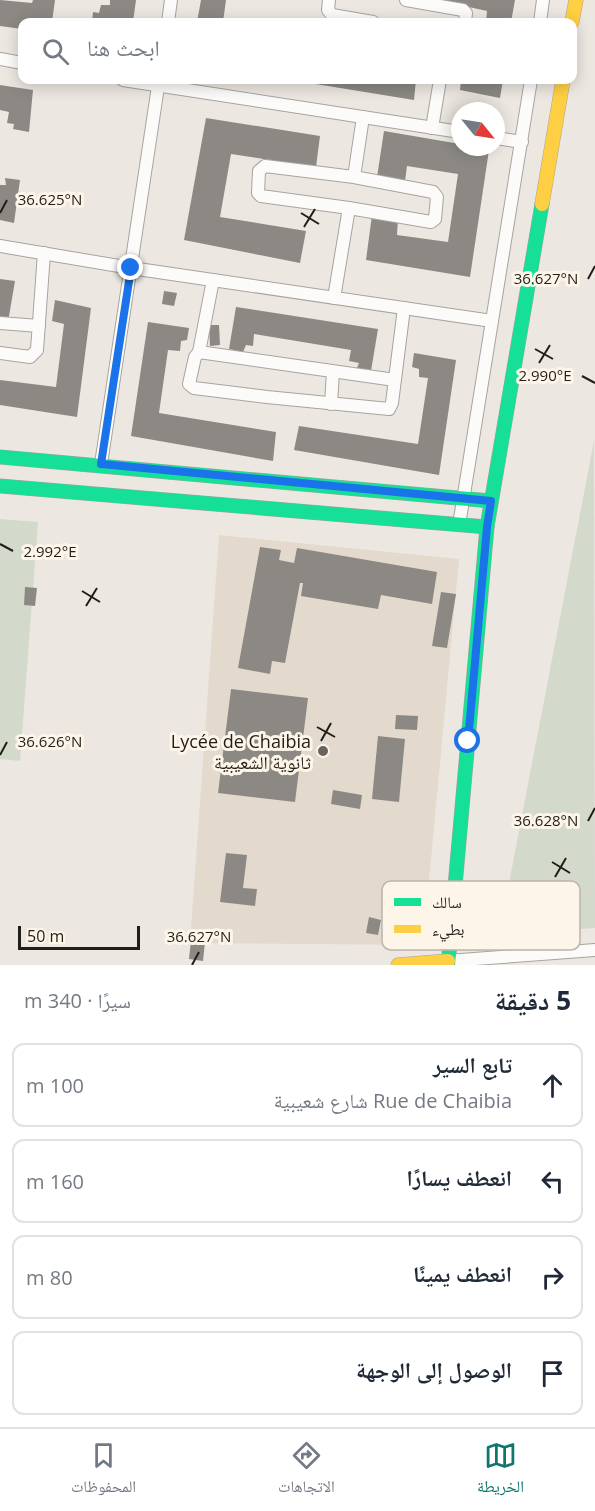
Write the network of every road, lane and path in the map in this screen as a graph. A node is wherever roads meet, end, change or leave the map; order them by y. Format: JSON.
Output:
{"nodes":[{"id":1,"x":171,"y":0,"type":"edge"},
{"id":2,"x":329,"y":0,"type":"edge"},
{"id":3,"x":406,"y":0,"type":"edge"},
{"id":4,"x":543,"y":0,"type":"edge"},
{"id":5,"x":576,"y":0,"type":"edge"},
{"id":6,"x":169,"y":18,"type":"edge"},
{"id":7,"x":350,"y":18,"type":"edge"},
{"id":8,"x":465,"y":18,"type":"edge"},
{"id":9,"x":541,"y":18,"type":"edge"},
{"id":10,"x":573,"y":18,"type":"edge"},
{"id":11,"x":0,"y":59,"type":"edge"},
{"id":12,"x":18,"y":62,"type":"edge"},
{"id":13,"x":159,"y":84,"type":"edge"},
{"id":14,"x":171,"y":84,"type":"edge"},
{"id":15,"x":439,"y":84,"type":"edge"},
{"id":16,"x":530,"y":84,"type":"edge"},
{"id":17,"x":562,"y":84,"type":"edge"},
{"id":18,"x":363,"y":117,"type":"junction"},
{"id":19,"x":432,"y":128,"type":"junction"},
{"id":20,"x":451,"y":131,"type":"edge"},
{"id":21,"x":505,"y":139,"type":"edge"},
{"id":22,"x":522,"y":142,"type":"junction"},
{"id":23,"x":354,"y":177,"type":"junction"},
{"id":24,"x":349,"y":208,"type":"junction"},
{"id":25,"x":0,"y":246,"type":"edge"},
{"id":26,"x":44,"y":253,"type":"junction"},
{"id":27,"x":131,"y":268,"type":"junction"},
{"id":28,"x":213,"y":280,"type":"junction"},
{"id":29,"x":334,"y":298,"type":"junction"},
{"id":30,"x":405,"y":308,"type":"junction"},
{"id":31,"x":492,"y":321,"type":"junction"},
{"id":32,"x":0,"y":323,"type":"edge"},
{"id":33,"x":39,"y":327,"type":"junction"},
{"id":34,"x":199,"y":352,"type":"junction"},
{"id":35,"x":0,"y":353,"type":"edge"},
{"id":36,"x":333,"y":372,"type":"junction"},
{"id":37,"x":395,"y":380,"type":"junction"},
{"id":38,"x":331,"y":404,"type":"junction"},
{"id":39,"x":0,"y":457,"type":"edge"},
{"id":40,"x":101,"y":464,"type":"junction"},
{"id":41,"x":0,"y":486,"type":"edge"},
{"id":42,"x":463,"y":498,"type":"junction"},
{"id":43,"x":491,"y":501,"type":"junction"},
{"id":44,"x":459,"y":525,"type":"junction"},
{"id":45,"x":487,"y":527,"type":"junction"},
{"id":46,"x":455,"y":881,"type":"edge"},
{"id":47,"x":595,"y":950,"type":"edge"},
{"id":48,"x":448,"y":963,"type":"edge"},
{"id":49,"x":398,"y":965,"type":"edge"}],
"edges":[{"from":1,"to":6,"type":"street"},
{"from":2,"to":7,"type":"street"},
{"from":3,"to":8,"type":"street"},
{"from":4,"to":9,"type":"street"},
{"from":5,"to":10,"type":"street"},
{"from":11,"to":12,"type":"street"},
{"from":13,"to":27,"type":"street"},
{"from":14,"to":18,"type":"street"},
{"from":15,"to":19,"type":"street"},
{"from":16,"to":22,"type":"street"},
{"from":17,"to":43,"type":"street"},
{"from":18,"to":19,"type":"street"},
{"from":18,"to":23,"type":"street"},
{"from":19,"to":20,"type":"street"},
{"from":21,"to":22,"type":"street"},
{"from":22,"to":31,"type":"street"},
{"from":23,"to":24,"type":"street"},
{"from":23,"to":24,"type":"street"},
{"from":24,"to":29,"type":"street"},
{"from":25,"to":26,"type":"street"},
{"from":26,"to":27,"type":"street"},
{"from":26,"to":33,"type":"street"},
{"from":27,"to":28,"type":"street"},
{"from":27,"to":40,"type":"street"},
{"from":28,"to":29,"type":"street"},
{"from":28,"to":34,"type":"street"},
{"from":29,"to":30,"type":"street"},
{"from":30,"to":31,"type":"street"},
{"from":30,"to":37,"type":"street"},
{"from":31,"to":42,"type":"street"},
{"from":32,"to":33,"type":"street"},
{"from":33,"to":35,"type":"street"},
{"from":34,"to":36,"type":"street"},
{"from":34,"to":38,"type":"street"},
{"from":36,"to":37,"type":"street"},
{"from":36,"to":38,"type":"street"},
{"from":37,"to":38,"type":"street"},
{"from":39,"to":40,"type":"street"},
{"from":40,"to":42,"type":"street"},
{"from":41,"to":44,"type":"street"},
{"from":42,"to":43,"type":"street"},
{"from":42,"to":44,"type":"street"},
{"from":43,"to":45,"type":"street"},
{"from":44,"to":45,"type":"street"},
{"from":45,"to":46,"type":"street"},
{"from":47,"to":48,"type":"street"},
{"from":48,"to":49,"type":"street"}]}
